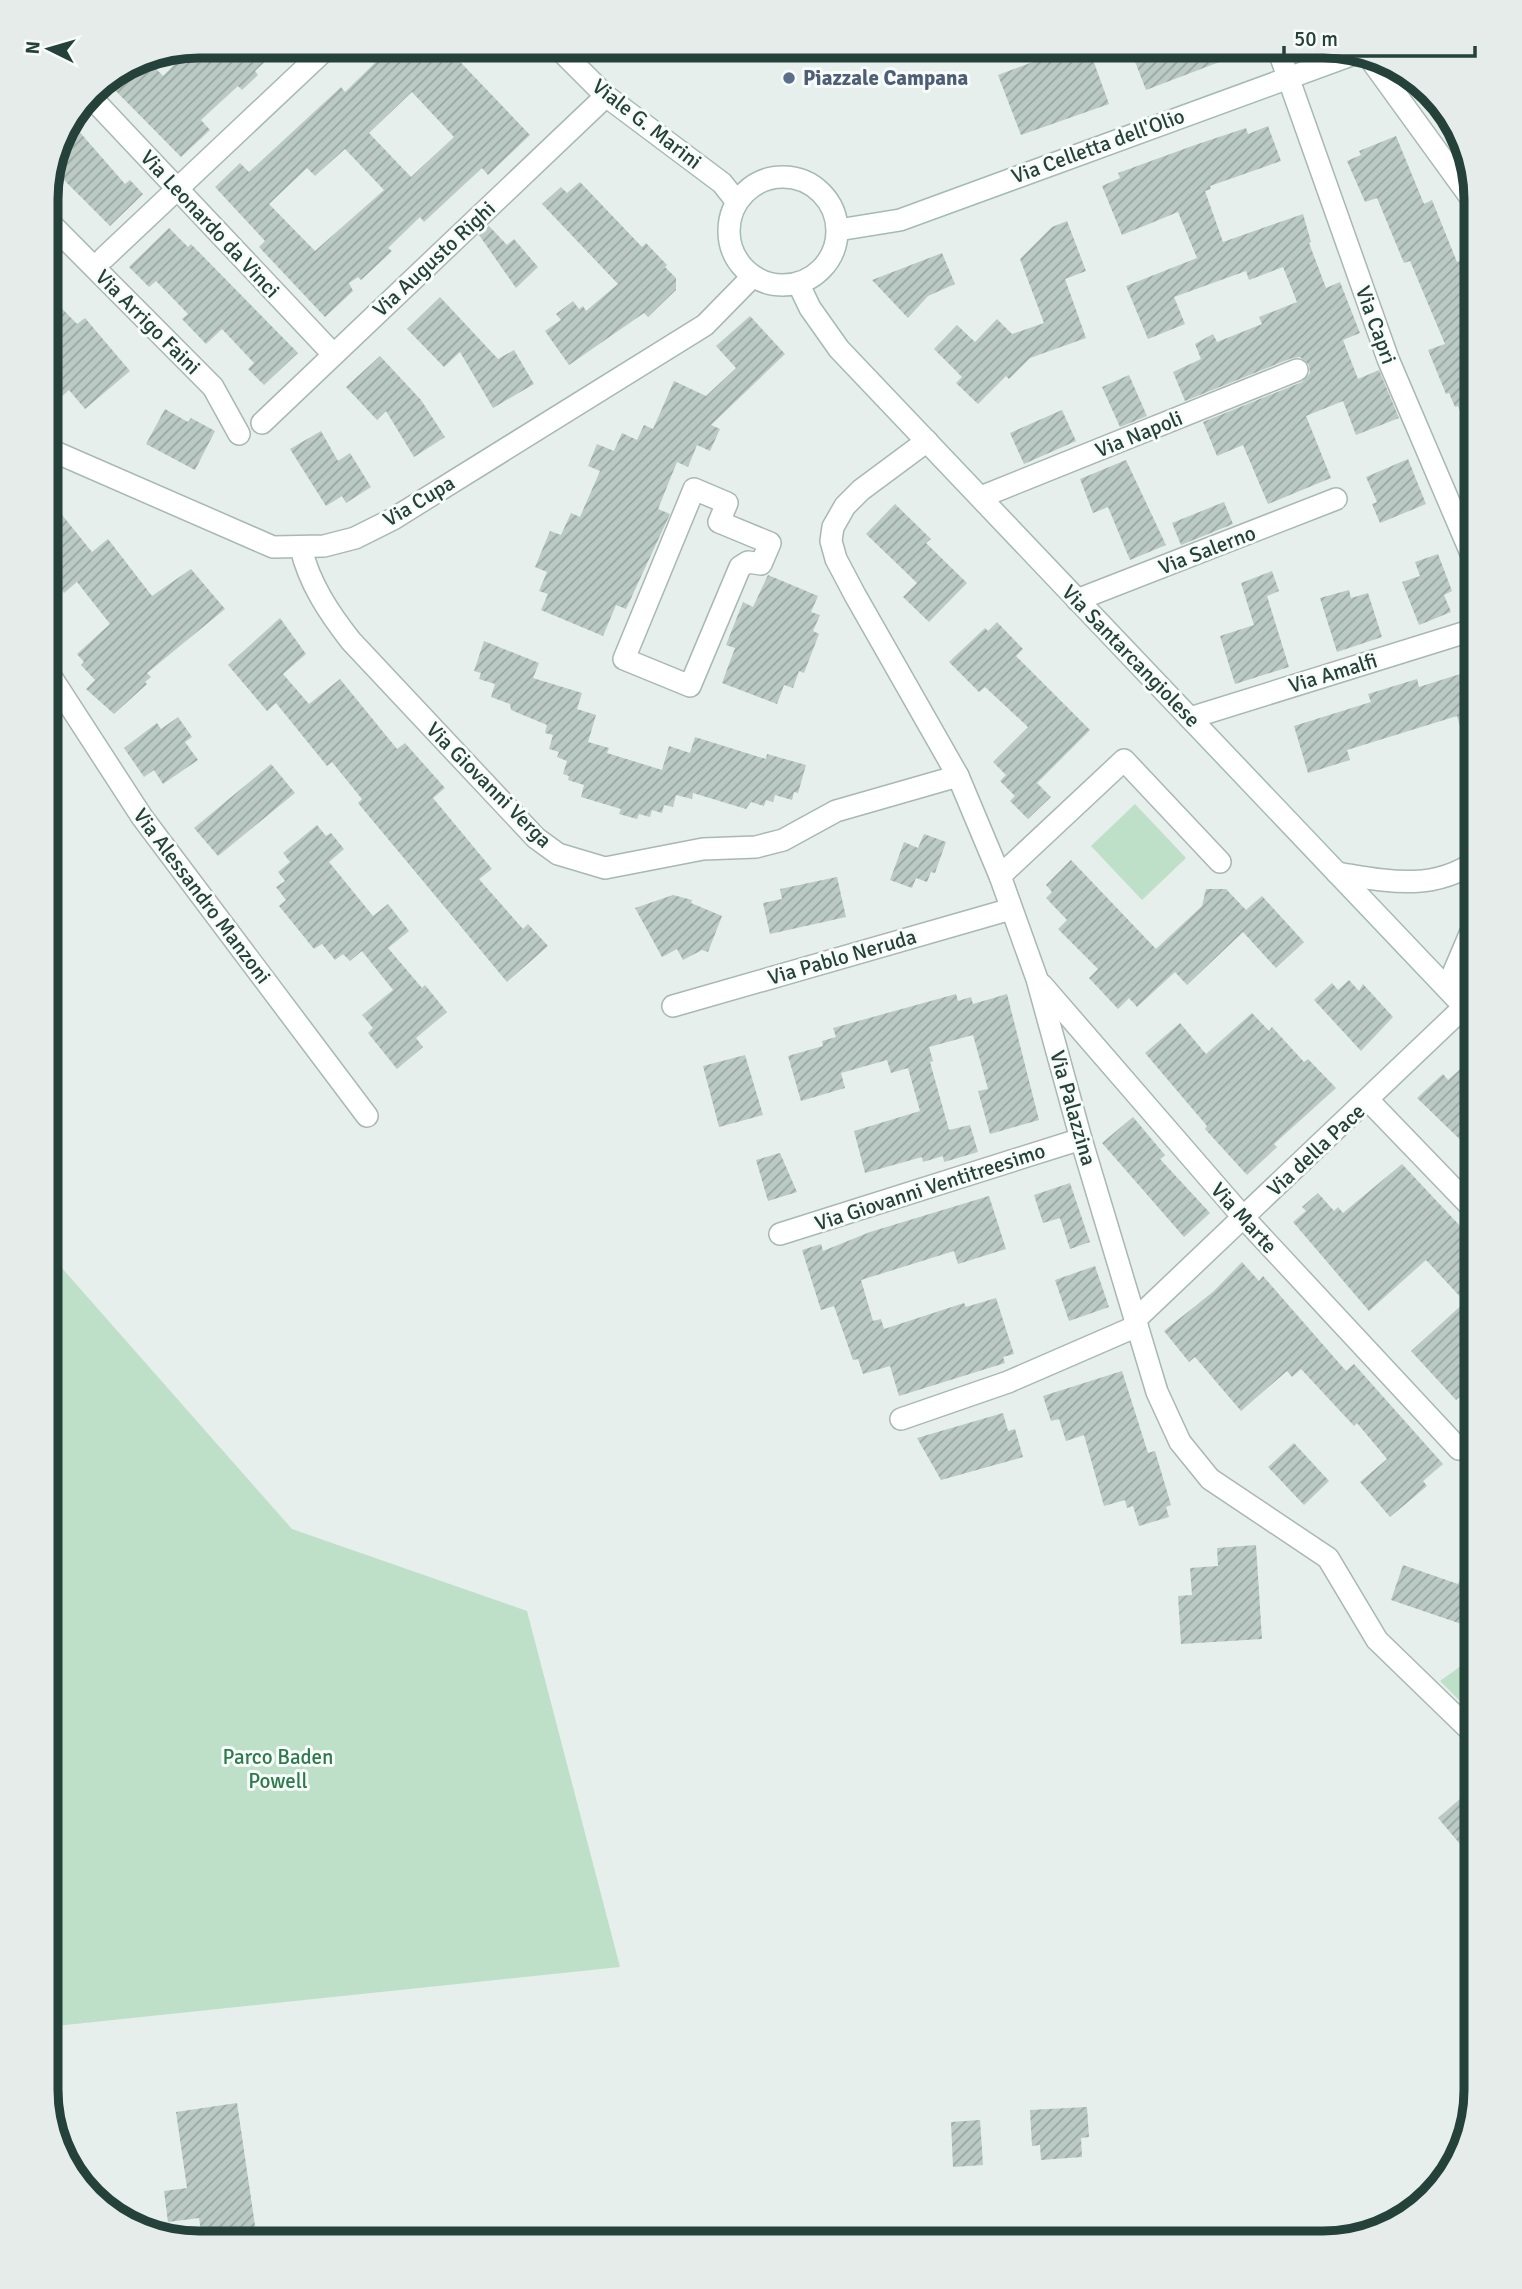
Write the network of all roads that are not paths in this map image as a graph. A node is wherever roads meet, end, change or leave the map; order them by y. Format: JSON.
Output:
{"nodes":[{"id":1,"x":316,"y":58,"type":"edge"},
{"id":2,"x":568,"y":58,"type":"edge"},
{"id":3,"x":1281,"y":58,"type":"edge"},
{"id":4,"x":1342,"y":59,"type":"edge"},
{"id":5,"x":1377,"y":68,"type":"edge"},
{"id":6,"x":1287,"y":80,"type":"junction"},
{"id":7,"x":606,"y":96,"type":"junction"},
{"id":8,"x":96,"y":103,"type":"edge"},
{"id":9,"x":1463,"y":188,"type":"edge"},
{"id":10,"x":178,"y":190,"type":"junction"},
{"id":11,"x":737,"y":202,"type":"junction"},
{"id":12,"x":838,"y":230,"type":"junction"},
{"id":13,"x":58,"y":231,"type":"edge"},
{"id":14,"x":104,"y":258,"type":"dead end"},
{"id":15,"x":753,"y":276,"type":"junction"},
{"id":16,"x":798,"y":283,"type":"junction"},
{"id":17,"x":333,"y":354,"type":"junction"},
{"id":18,"x":1297,"y":370,"type":"dead end"},
{"id":19,"x":262,"y":423,"type":"dead end"},
{"id":20,"x":239,"y":434,"type":"dead end"},
{"id":21,"x":927,"y":441,"type":"junction"},
{"id":22,"x":58,"y":453,"type":"edge"},
{"id":23,"x":694,"y":489,"type":"joint"},
{"id":24,"x":981,"y":497,"type":"junction"},
{"id":25,"x":1336,"y":499,"type":"dead end"},
{"id":26,"x":1464,"y":537,"type":"edge"},
{"id":27,"x":301,"y":548,"type":"junction"},
{"id":28,"x":1077,"y":600,"type":"junction"},
{"id":29,"x":1464,"y":633,"type":"edge"},
{"id":30,"x":58,"y":688,"type":"edge"},
{"id":31,"x":1190,"y":718,"type":"junction"},
{"id":32,"x":958,"y":776,"type":"junction"},
{"id":33,"x":1220,"y":862,"type":"dead end"},
{"id":34,"x":1464,"y":868,"type":"edge"},
{"id":35,"x":1337,"y":873,"type":"junction"},
{"id":36,"x":1000,"y":876,"type":"junction"},
{"id":37,"x":1011,"y":909,"type":"junction"},
{"id":38,"x":1464,"y":948,"type":"edge"},
{"id":39,"x":1037,"y":979,"type":"junction"},
{"id":40,"x":1464,"y":987,"type":"edge"},
{"id":41,"x":1447,"y":988,"type":"junction"},
{"id":42,"x":673,"y":1006,"type":"dead end"},
{"id":43,"x":1464,"y":1006,"type":"edge"},
{"id":44,"x":1464,"y":1018,"type":"edge"},
{"id":45,"x":1369,"y":1101,"type":"junction"},
{"id":46,"x":368,"y":1116,"type":"dead end"},
{"id":47,"x":1081,"y":1139,"type":"junction"},
{"id":48,"x":1464,"y":1200,"type":"edge"},
{"id":49,"x":1242,"y":1217,"type":"junction"},
{"id":50,"x":780,"y":1234,"type":"dead end"},
{"id":51,"x":1136,"y":1324,"type":"junction"},
{"id":52,"x":901,"y":1419,"type":"dead end"},
{"id":53,"x":1459,"y":1450,"type":"dead end"},
{"id":54,"x":1464,"y":1724,"type":"edge"}],
"edges":[{"from":1,"to":10,"type":"street"},
{"from":2,"to":7,"type":"street","name":"Viale G. Marini"},
{"from":3,"to":6,"type":"street","name":"Via Capri"},
{"from":4,"to":6,"type":"street","name":"Via Celletta dell'Olio"},
{"from":5,"to":9,"type":"street"},
{"from":6,"to":12,"type":"street","name":"Via Celletta dell'Olio"},
{"from":6,"to":26,"type":"street","name":"Via Capri"},
{"from":7,"to":11,"type":"street","name":"Viale G. Marini"},
{"from":7,"to":17,"type":"street","name":"Via Augusto Righi"},
{"from":8,"to":10,"type":"street","name":"Via Leonardo da Vinci"},
{"from":10,"to":14,"type":"street"},
{"from":10,"to":17,"type":"street","name":"Via Leonardo da Vinci"},
{"from":11,"to":12,"type":"street"},
{"from":11,"to":15,"type":"street"},
{"from":12,"to":16,"type":"street"},
{"from":13,"to":20,"type":"street","name":"Via Arrigo Faini"},
{"from":15,"to":16,"type":"street"},
{"from":15,"to":27,"type":"street","name":"Via Cupa"},
{"from":16,"to":21,"type":"street","name":"Via Santarcangiolese"},
{"from":17,"to":19,"type":"street","name":"Via Augusto Righi"},
{"from":18,"to":24,"type":"street","name":"Via Napoli"},
{"from":21,"to":24,"type":"street","name":"Via Santarcangiolese"},
{"from":21,"to":32,"type":"street","name":"Via Palazzina"},
{"from":22,"to":27,"type":"street","name":"Via Cupa"},
{"from":23,"to":23,"type":"street"},
{"from":24,"to":28,"type":"street","name":"Via Santarcangiolese"},
{"from":25,"to":28,"type":"street","name":"Via Salerno"},
{"from":27,"to":32,"type":"street","name":"Via Giovanni Verga"},
{"from":28,"to":31,"type":"street","name":"Via Santarcangiolese"},
{"from":29,"to":31,"type":"street","name":"Via Amalfi"},
{"from":30,"to":46,"type":"street","name":"Via Alessandro Manzoni"},
{"from":31,"to":35,"type":"street","name":"Via Santarcangiolese"},
{"from":32,"to":36,"type":"street","name":"Via Palazzina"},
{"from":33,"to":36,"type":"street"},
{"from":34,"to":35,"type":"street"},
{"from":35,"to":41,"type":"street","name":"Via Santarcangiolese"},
{"from":36,"to":37,"type":"street","name":"Via Palazzina"},
{"from":37,"to":39,"type":"street","name":"Via Palazzina"},
{"from":37,"to":42,"type":"street","name":"Via Pablo Neruda"},
{"from":38,"to":41,"type":"street"},
{"from":39,"to":47,"type":"street","name":"Via Palazzina"},
{"from":39,"to":49,"type":"street","name":"Via Marte"},
{"from":40,"to":41,"type":"street"},
{"from":41,"to":43,"type":"street","name":"Via Santarcangiolese"},
{"from":44,"to":45,"type":"street","name":"Via della Pace"},
{"from":45,"to":48,"type":"street"},
{"from":45,"to":49,"type":"street","name":"Via della Pace"},
{"from":47,"to":50,"type":"street","name":"Via Giovanni Ventitreesimo"},
{"from":47,"to":51,"type":"street","name":"Via Palazzina"},
{"from":49,"to":51,"type":"street","name":"Via della Pace"},
{"from":49,"to":53,"type":"street","name":"Via Marte"},
{"from":51,"to":52,"type":"street"},
{"from":51,"to":54,"type":"street","name":"Via Palazzina"}]}
